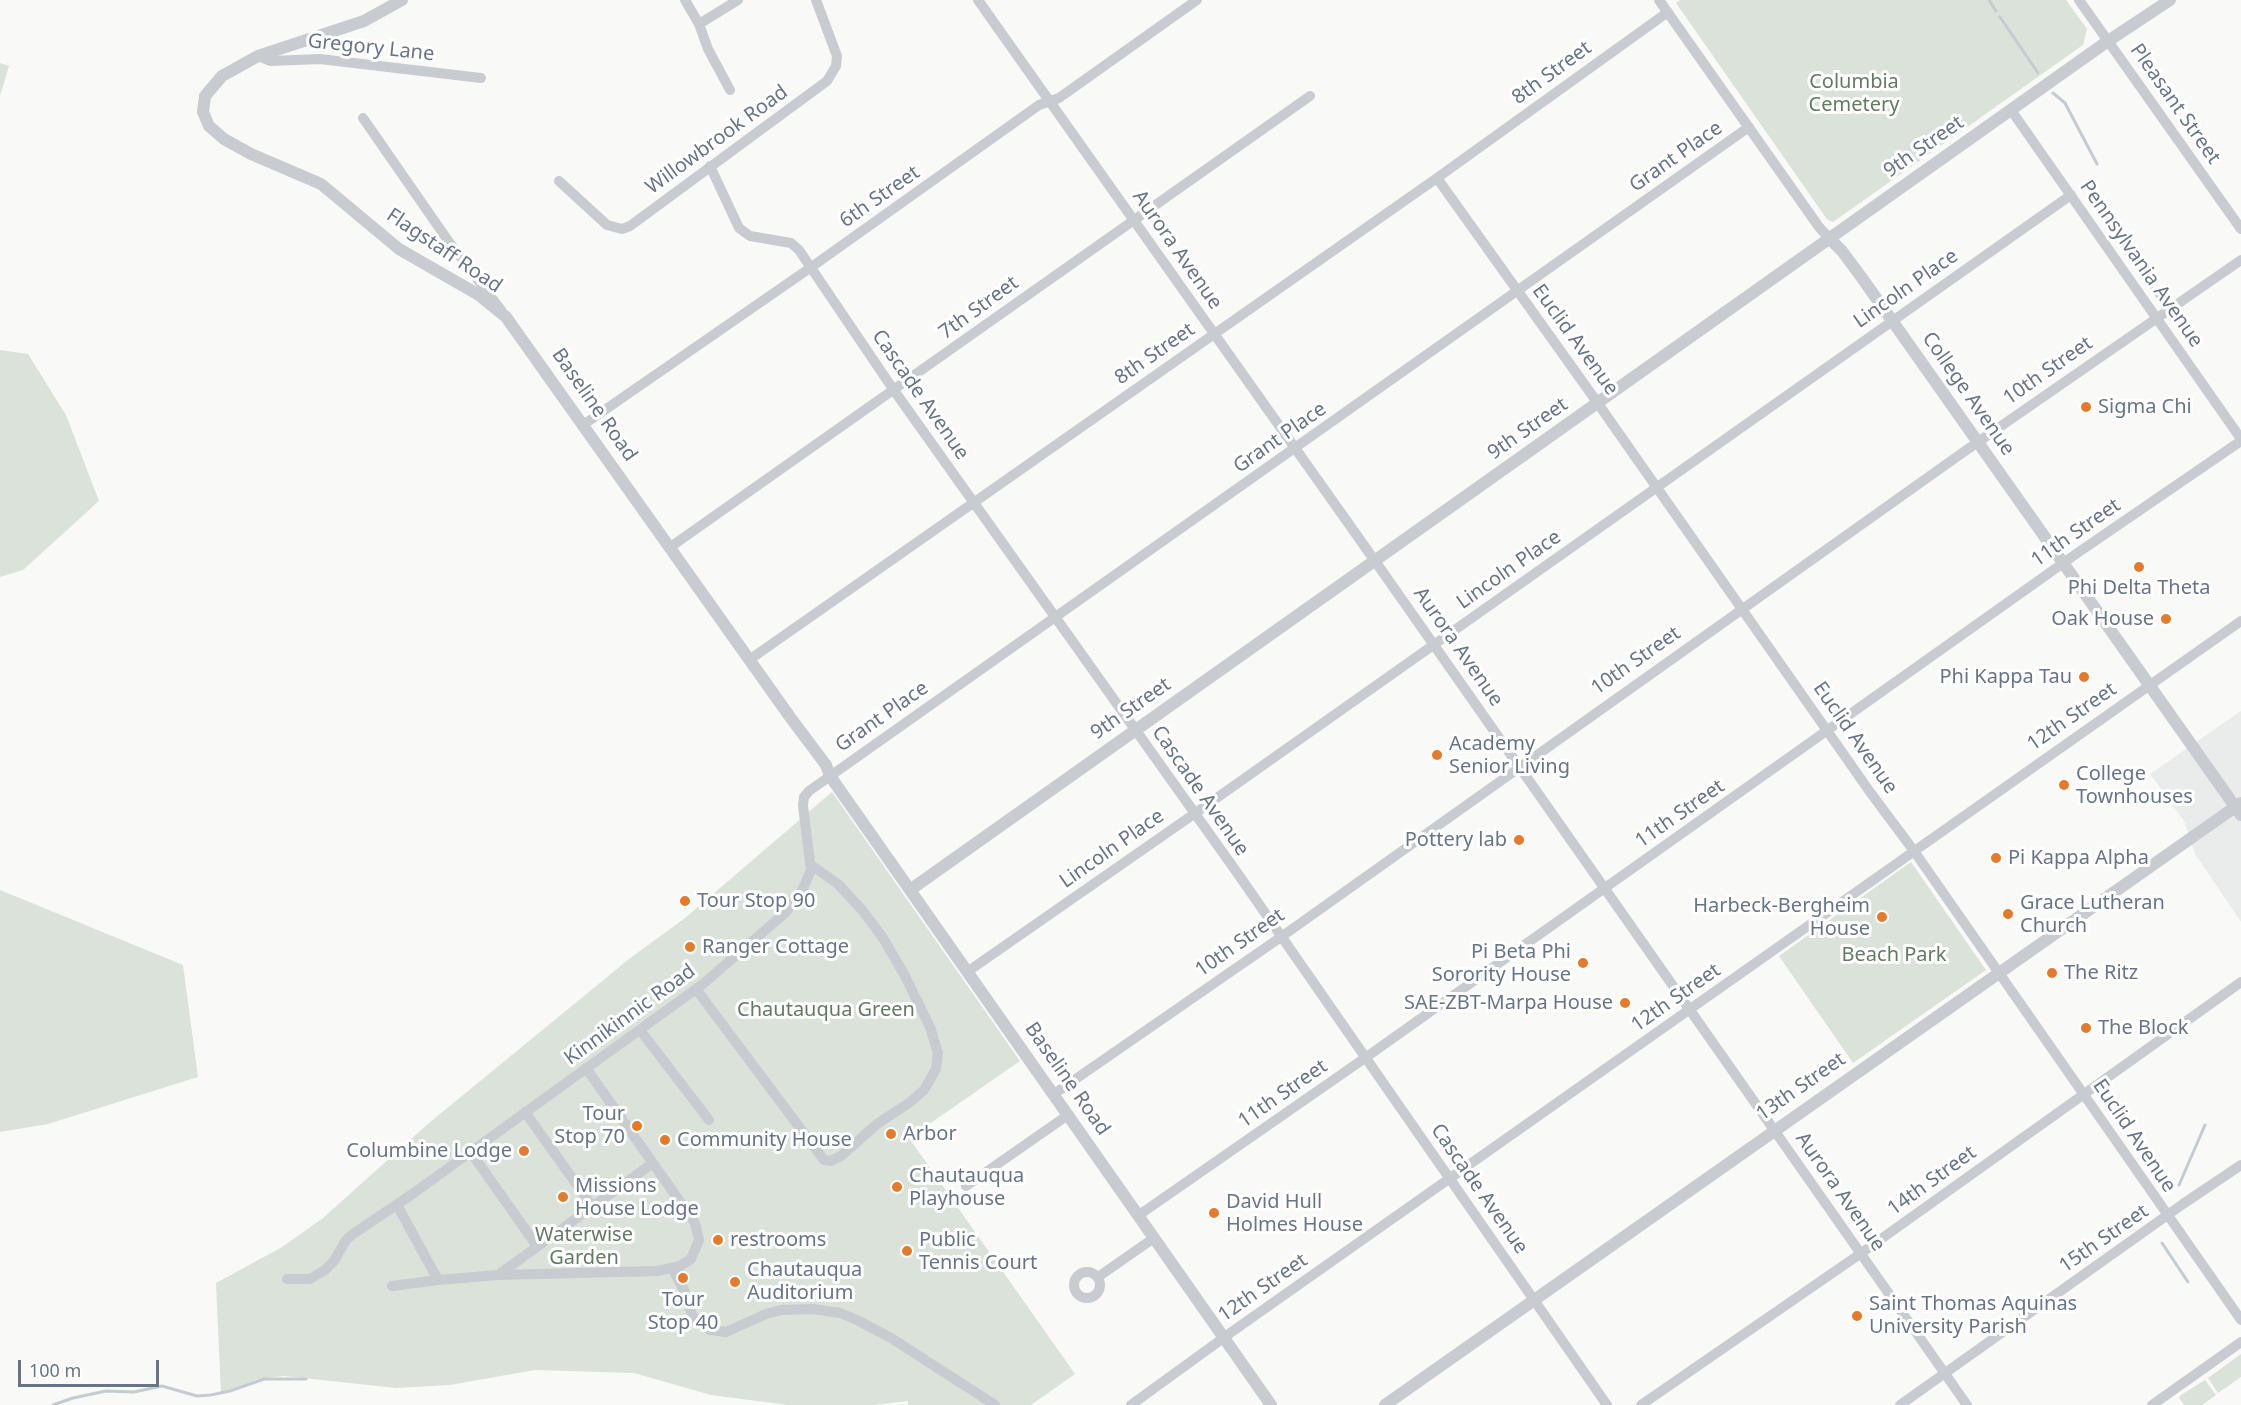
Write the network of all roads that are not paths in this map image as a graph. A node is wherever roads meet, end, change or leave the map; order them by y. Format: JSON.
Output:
{"nodes":[{"id":1,"x":402,"y":0,"type":"edge"},
{"id":2,"x":685,"y":0,"type":"edge"},
{"id":3,"x":738,"y":0,"type":"edge"},
{"id":4,"x":816,"y":0,"type":"edge"},
{"id":5,"x":978,"y":0,"type":"edge"},
{"id":6,"x":1197,"y":0,"type":"edge"},
{"id":7,"x":1659,"y":0,"type":"edge"},
{"id":8,"x":2079,"y":0,"type":"edge"},
{"id":9,"x":2170,"y":0,"type":"edge"},
{"id":10,"x":1668,"y":12,"type":"junction"},
{"id":11,"x":699,"y":24,"type":"junction"},
{"id":12,"x":2108,"y":41,"type":"junction"},
{"id":13,"x":258,"y":56,"type":"junction"},
{"id":14,"x":481,"y":78,"type":"dead end"},
{"id":15,"x":730,"y":90,"type":"dead end"},
{"id":16,"x":1310,"y":96,"type":"dead end"},
{"id":17,"x":1050,"y":102,"type":"junction"},
{"id":18,"x":2011,"y":110,"type":"junction"},
{"id":19,"x":363,"y":118,"type":"dead end"},
{"id":20,"x":1749,"y":128,"type":"junction"},
{"id":21,"x":710,"y":166,"type":"junction"},
{"id":22,"x":1437,"y":178,"type":"junction"},
{"id":23,"x":559,"y":181,"type":"dead end"},
{"id":24,"x":2071,"y":195,"type":"junction"},
{"id":25,"x":1132,"y":219,"type":"junction"},
{"id":26,"x":2241,"y":229,"type":"edge"},
{"id":27,"x":1830,"y":239,"type":"junction"},
{"id":28,"x":2241,"y":260,"type":"edge"},
{"id":29,"x":810,"y":268,"type":"junction"},
{"id":30,"x":1518,"y":292,"type":"junction"},
{"id":31,"x":506,"y":317,"type":"junction"},
{"id":32,"x":2157,"y":318,"type":"junction"},
{"id":33,"x":1892,"y":321,"type":"junction"},
{"id":34,"x":1215,"y":335,"type":"junction"},
{"id":35,"x":893,"y":389,"type":"junction"},
{"id":36,"x":1598,"y":403,"type":"junction"},
{"id":37,"x":583,"y":425,"type":"junction"},
{"id":38,"x":2241,"y":440,"type":"edge"},
{"id":39,"x":1978,"y":442,"type":"junction"},
{"id":40,"x":1295,"y":450,"type":"junction"},
{"id":41,"x":1657,"y":488,"type":"junction"},
{"id":42,"x":974,"y":503,"type":"junction"},
{"id":43,"x":669,"y":548,"type":"junction"},
{"id":44,"x":1376,"y":561,"type":"junction"},
{"id":45,"x":2064,"y":563,"type":"junction"},
{"id":46,"x":1742,"y":608,"type":"junction"},
{"id":47,"x":1055,"y":617,"type":"junction"},
{"id":48,"x":2241,"y":621,"type":"edge"},
{"id":49,"x":1434,"y":644,"type":"junction"},
{"id":50,"x":749,"y":660,"type":"junction"},
{"id":51,"x":2149,"y":684,"type":"junction"},
{"id":52,"x":1135,"y":731,"type":"junction"},
{"id":53,"x":1828,"y":731,"type":"junction"},
{"id":54,"x":1520,"y":766,"type":"junction"},
{"id":55,"x":830,"y":776,"type":"junction"},
{"id":56,"x":2239,"y":808,"type":"edge"},
{"id":57,"x":1194,"y":814,"type":"junction"},
{"id":58,"x":1914,"y":851,"type":"junction"},
{"id":59,"x":811,"y":865,"type":"junction"},
{"id":60,"x":1604,"y":888,"type":"junction"},
{"id":61,"x":910,"y":890,"type":"junction"},
{"id":62,"x":1281,"y":937,"type":"junction"},
{"id":63,"x":967,"y":972,"type":"junction"},
{"id":64,"x":1998,"y":972,"type":"junction"},
{"id":65,"x":2241,"y":982,"type":"edge"},
{"id":66,"x":696,"y":989,"type":"junction"},
{"id":67,"x":1690,"y":1011,"type":"junction"},
{"id":68,"x":640,"y":1030,"type":"junction"},
{"id":69,"x":1365,"y":1058,"type":"junction"},
{"id":70,"x":586,"y":1068,"type":"junction"},
{"id":71,"x":1054,"y":1094,"type":"junction"},
{"id":72,"x":2084,"y":1094,"type":"junction"},
{"id":73,"x":525,"y":1112,"type":"junction"},
{"id":74,"x":1068,"y":1115,"type":"junction"},
{"id":75,"x":709,"y":1120,"type":"dead end"},
{"id":76,"x":1775,"y":1130,"type":"junction"},
{"id":77,"x":470,"y":1151,"type":"junction"},
{"id":78,"x":653,"y":1163,"type":"junction"},
{"id":79,"x":2241,"y":1166,"type":"edge"},
{"id":80,"x":1451,"y":1179,"type":"junction"},
{"id":81,"x":966,"y":1186,"type":"dead end"},
{"id":82,"x":397,"y":1204,"type":"junction"},
{"id":83,"x":592,"y":1206,"type":"junction"},
{"id":84,"x":1138,"y":1215,"type":"junction"},
{"id":85,"x":2167,"y":1216,"type":"junction"},
{"id":86,"x":1154,"y":1238,"type":"junction"},
{"id":87,"x":537,"y":1246,"type":"junction"},
{"id":88,"x":1860,"y":1254,"type":"junction"},
{"id":89,"x":672,"y":1268,"type":"junction"},
{"id":90,"x":498,"y":1275,"type":"junction"},
{"id":91,"x":1098,"y":1277,"type":"dead end"},
{"id":92,"x":287,"y":1279,"type":"dead end"},
{"id":93,"x":438,"y":1280,"type":"junction"},
{"id":94,"x":392,"y":1287,"type":"dead end"},
{"id":95,"x":1533,"y":1300,"type":"junction"},
{"id":96,"x":2241,"y":1320,"type":"edge"},
{"id":97,"x":1224,"y":1337,"type":"junction"},
{"id":98,"x":2241,"y":1342,"type":"edge"},
{"id":99,"x":1944,"y":1374,"type":"junction"},
{"id":100,"x":995,"y":1405,"type":"edge"},
{"id":101,"x":1131,"y":1405,"type":"edge"},
{"id":102,"x":1271,"y":1405,"type":"edge"},
{"id":103,"x":1384,"y":1405,"type":"edge"},
{"id":104,"x":1607,"y":1405,"type":"edge"},
{"id":105,"x":1641,"y":1405,"type":"edge"},
{"id":106,"x":1900,"y":1405,"type":"edge"},
{"id":107,"x":1966,"y":1405,"type":"edge"},
{"id":108,"x":2152,"y":1405,"type":"edge"}],
"edges":[{"from":1,"to":13,"type":"street","name":"Flagstaff Road"},
{"from":2,"to":11,"type":"street"},
{"from":3,"to":11,"type":"street"},
{"from":4,"to":21,"type":"street","name":"Willowbrook Road"},
{"from":5,"to":17,"type":"street","name":"Aurora Avenue"},
{"from":6,"to":17,"type":"street","name":"6th Street"},
{"from":7,"to":10,"type":"street","name":"College Avenue"},
{"from":8,"to":12,"type":"street","name":"Pleasant Street"},
{"from":9,"to":12,"type":"street","name":"9th Street"},
{"from":10,"to":20,"type":"street","name":"College Avenue"},
{"from":10,"to":22,"type":"street","name":"8th Street"},
{"from":11,"to":15,"type":"street"},
{"from":12,"to":18,"type":"street","name":"9th Street"},
{"from":12,"to":26,"type":"street","name":"Pleasant Street"},
{"from":13,"to":14,"type":"street","name":"Gregory Lane"},
{"from":13,"to":31,"type":"street","name":"Flagstaff Road"},
{"from":16,"to":25,"type":"street","name":"7th Street"},
{"from":17,"to":25,"type":"street","name":"Aurora Avenue"},
{"from":17,"to":29,"type":"street","name":"6th Street"},
{"from":18,"to":24,"type":"street","name":"Pennsylvania Avenue"},
{"from":18,"to":27,"type":"street","name":"9th Street"},
{"from":19,"to":31,"type":"street","name":"Baseline Road"},
{"from":20,"to":27,"type":"street","name":"College Avenue"},
{"from":20,"to":30,"type":"street","name":"Grant Place"},
{"from":21,"to":23,"type":"street","name":"Willowbrook Road"},
{"from":21,"to":29,"type":"street","name":"Cascade Avenue"},
{"from":22,"to":30,"type":"street","name":"Euclid Avenue"},
{"from":22,"to":34,"type":"street","name":"8th Street"},
{"from":24,"to":32,"type":"street","name":"Pennsylvania Avenue"},
{"from":24,"to":33,"type":"street","name":"Lincoln Place"},
{"from":25,"to":34,"type":"street","name":"Aurora Avenue"},
{"from":25,"to":35,"type":"street","name":"7th Street"},
{"from":27,"to":33,"type":"street","name":"College Avenue"},
{"from":27,"to":36,"type":"street","name":"9th Street"},
{"from":28,"to":32,"type":"street","name":"10th Street"},
{"from":29,"to":35,"type":"street","name":"Cascade Avenue"},
{"from":29,"to":37,"type":"street","name":"6th Street"},
{"from":30,"to":36,"type":"street","name":"Euclid Avenue"},
{"from":30,"to":40,"type":"street","name":"Grant Place"},
{"from":31,"to":37,"type":"street","name":"Baseline Road"},
{"from":32,"to":38,"type":"street","name":"Pennsylvania Avenue"},
{"from":32,"to":39,"type":"street","name":"10th Street"},
{"from":33,"to":39,"type":"street","name":"College Avenue"},
{"from":33,"to":41,"type":"street","name":"Lincoln Place"},
{"from":34,"to":40,"type":"street","name":"Aurora Avenue"},
{"from":34,"to":42,"type":"street","name":"8th Street"},
{"from":35,"to":42,"type":"street","name":"Cascade Avenue"},
{"from":35,"to":43,"type":"street","name":"7th Street"},
{"from":36,"to":41,"type":"street","name":"Euclid Avenue"},
{"from":36,"to":44,"type":"street","name":"9th Street"},
{"from":37,"to":43,"type":"street","name":"Baseline Road"},
{"from":38,"to":45,"type":"street","name":"11th Street"},
{"from":39,"to":45,"type":"street","name":"College Avenue"},
{"from":39,"to":46,"type":"street","name":"10th Street"},
{"from":40,"to":44,"type":"street","name":"Aurora Avenue"},
{"from":40,"to":47,"type":"street","name":"Grant Place"},
{"from":41,"to":46,"type":"street","name":"Euclid Avenue"},
{"from":41,"to":49,"type":"street","name":"Lincoln Place"},
{"from":42,"to":47,"type":"street","name":"Cascade Avenue"},
{"from":42,"to":50,"type":"street","name":"8th Street"},
{"from":43,"to":50,"type":"street","name":"Baseline Road"},
{"from":44,"to":49,"type":"street","name":"Aurora Avenue"},
{"from":44,"to":52,"type":"street","name":"9th Street"},
{"from":45,"to":51,"type":"street","name":"College Avenue"},
{"from":45,"to":53,"type":"street","name":"11th Street"},
{"from":46,"to":53,"type":"street","name":"Euclid Avenue"},
{"from":46,"to":54,"type":"street","name":"10th Street"},
{"from":47,"to":52,"type":"street","name":"Cascade Avenue"},
{"from":47,"to":55,"type":"street","name":"Grant Place"},
{"from":48,"to":51,"type":"street","name":"12th Street"},
{"from":49,"to":54,"type":"street","name":"Aurora Avenue"},
{"from":49,"to":57,"type":"street","name":"Lincoln Place"},
{"from":50,"to":55,"type":"street","name":"Baseline Road"},
{"from":51,"to":56,"type":"street","name":"College Avenue"},
{"from":51,"to":58,"type":"street","name":"12th Street"},
{"from":52,"to":57,"type":"street","name":"Cascade Avenue"},
{"from":52,"to":61,"type":"street","name":"9th Street"},
{"from":53,"to":58,"type":"street","name":"Euclid Avenue"},
{"from":53,"to":60,"type":"street","name":"11th Street"},
{"from":54,"to":60,"type":"street","name":"Aurora Avenue"},
{"from":54,"to":62,"type":"street","name":"10th Street"},
{"from":55,"to":59,"type":"street","name":"Kinnikinnic Road"},
{"from":55,"to":61,"type":"street","name":"Baseline Road"},
{"from":56,"to":64,"type":"street","name":"13th Street"},
{"from":57,"to":62,"type":"street","name":"Cascade Avenue"},
{"from":57,"to":63,"type":"street","name":"Lincoln Place"},
{"from":58,"to":64,"type":"street","name":"Euclid Avenue"},
{"from":58,"to":67,"type":"street","name":"12th Street"},
{"from":59,"to":66,"type":"street","name":"Kinnikinnic Road"},
{"from":59,"to":66,"type":"street"},
{"from":60,"to":67,"type":"street","name":"Aurora Avenue"},
{"from":60,"to":69,"type":"street","name":"11th Street"},
{"from":61,"to":63,"type":"street","name":"Baseline Road"},
{"from":62,"to":69,"type":"street","name":"Cascade Avenue"},
{"from":62,"to":71,"type":"street","name":"10th Street"},
{"from":63,"to":71,"type":"street","name":"Baseline Road"},
{"from":64,"to":72,"type":"street","name":"Euclid Avenue"},
{"from":64,"to":76,"type":"street","name":"13th Street"},
{"from":65,"to":72,"type":"street","name":"14th Street"},
{"from":66,"to":68,"type":"street","name":"Kinnikinnic Road"},
{"from":67,"to":76,"type":"street","name":"Aurora Avenue"},
{"from":67,"to":80,"type":"street","name":"12th Street"},
{"from":68,"to":70,"type":"street","name":"Kinnikinnic Road"},
{"from":68,"to":75,"type":"street"},
{"from":69,"to":80,"type":"street","name":"Cascade Avenue"},
{"from":69,"to":84,"type":"street","name":"11th Street"},
{"from":70,"to":73,"type":"street","name":"Kinnikinnic Road"},
{"from":70,"to":78,"type":"street"},
{"from":71,"to":74,"type":"street","name":"Baseline Road"},
{"from":72,"to":85,"type":"street","name":"Euclid Avenue"},
{"from":72,"to":88,"type":"street","name":"14th Street"},
{"from":73,"to":77,"type":"street","name":"Kinnikinnic Road"},
{"from":73,"to":83,"type":"street"},
{"from":74,"to":81,"type":"street"},
{"from":74,"to":84,"type":"street","name":"Baseline Road"},
{"from":76,"to":88,"type":"street","name":"Aurora Avenue"},
{"from":76,"to":95,"type":"street","name":"13th Street"},
{"from":77,"to":82,"type":"street","name":"Kinnikinnic Road"},
{"from":77,"to":87,"type":"street"},
{"from":78,"to":83,"type":"street"},
{"from":78,"to":89,"type":"street"},
{"from":79,"to":85,"type":"street","name":"15th Street"},
{"from":80,"to":95,"type":"street","name":"Cascade Avenue"},
{"from":80,"to":97,"type":"street","name":"12th Street"},
{"from":82,"to":92,"type":"street","name":"Kinnikinnic Road"},
{"from":82,"to":93,"type":"street"},
{"from":83,"to":87,"type":"street"},
{"from":84,"to":86,"type":"street","name":"Baseline Road"},
{"from":85,"to":96,"type":"street","name":"Euclid Avenue"},
{"from":85,"to":99,"type":"street","name":"15th Street"},
{"from":86,"to":91,"type":"street"},
{"from":86,"to":97,"type":"street","name":"Baseline Road"},
{"from":87,"to":90,"type":"street"},
{"from":88,"to":99,"type":"street","name":"Aurora Avenue"},
{"from":88,"to":105,"type":"street","name":"14th Street"},
{"from":89,"to":90,"type":"street"},
{"from":89,"to":100,"type":"street"},
{"from":90,"to":93,"type":"street"},
{"from":93,"to":94,"type":"street"},
{"from":95,"to":103,"type":"street","name":"13th Street"},
{"from":95,"to":104,"type":"street","name":"Cascade Avenue"},
{"from":97,"to":101,"type":"street","name":"12th Street"},
{"from":97,"to":102,"type":"street","name":"Baseline Road"},
{"from":98,"to":108,"type":"street"},
{"from":99,"to":106,"type":"street","name":"15th Street"},
{"from":99,"to":107,"type":"street","name":"Aurora Avenue"}]}
